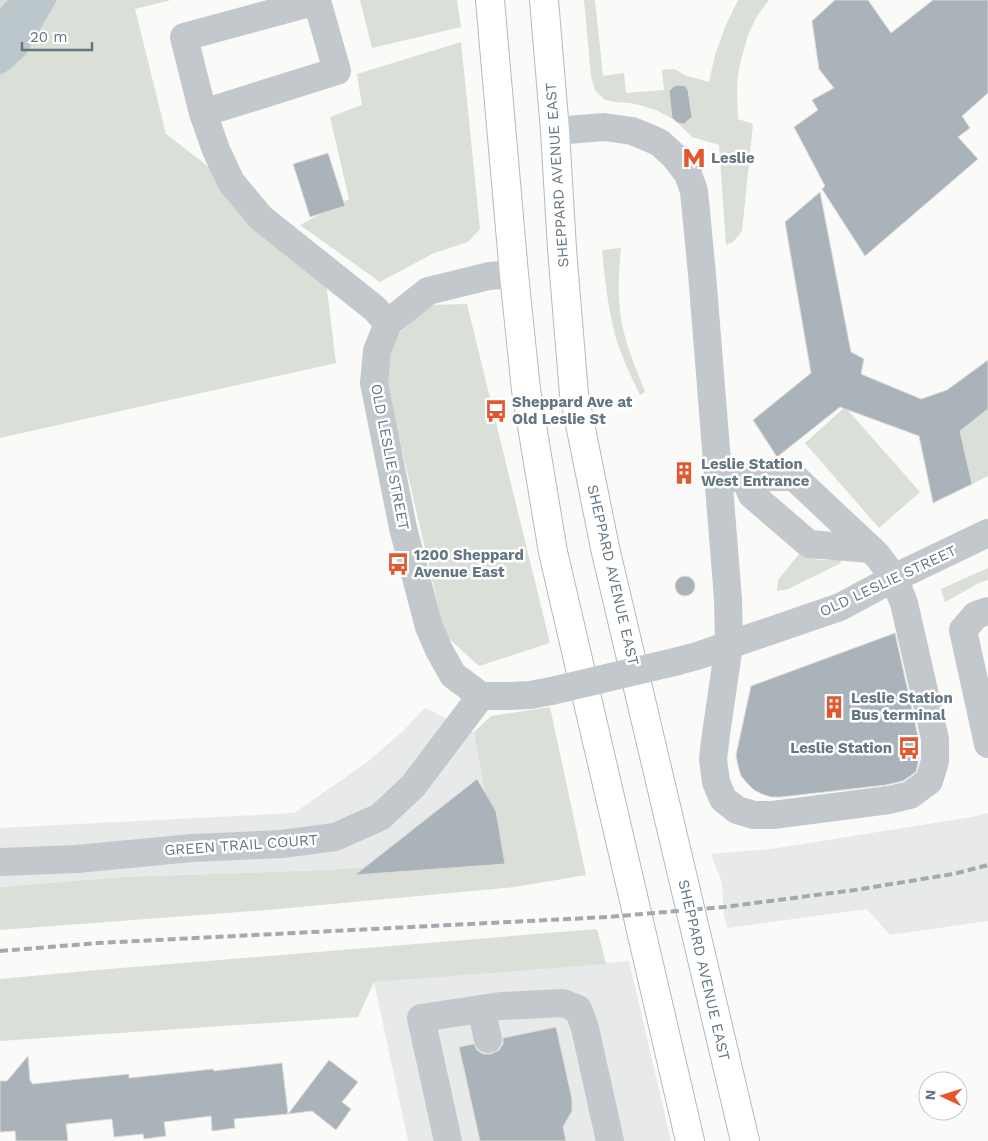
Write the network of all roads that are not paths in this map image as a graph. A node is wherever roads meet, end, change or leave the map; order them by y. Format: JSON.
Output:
{"nodes":[{"id":1,"x":490,"y":0,"type":"edge"},
{"id":2,"x":544,"y":0,"type":"edge"},
{"id":3,"x":203,"y":113,"type":"junction"},
{"id":4,"x":555,"y":131,"type":"junction"},
{"id":5,"x":514,"y":274,"type":"junction"},
{"id":6,"x":388,"y":323,"type":"junction"},
{"id":7,"x":731,"y":478,"type":"junction"},
{"id":8,"x":988,"y":533,"type":"edge"},
{"id":9,"x":871,"y":549,"type":"junction"},
{"id":10,"x":894,"y":578,"type":"junction"},
{"id":11,"x":988,"y":611,"type":"edge"},
{"id":12,"x":729,"y":645,"type":"junction"},
{"id":13,"x":481,"y":696,"type":"junction"},
{"id":14,"x":988,"y":744,"type":"edge"},
{"id":15,"x":0,"y":862,"type":"edge"},
{"id":16,"x":481,"y":1009,"type":"junction"},
{"id":17,"x":488,"y":1039,"type":"dead end"},
{"id":18,"x":448,"y":1141,"type":"edge"},
{"id":19,"x":610,"y":1141,"type":"edge"},
{"id":20,"x":690,"y":1141,"type":"edge"},
{"id":21,"x":744,"y":1141,"type":"edge"}],
"edges":[{"from":1,"to":5,"type":"main road"},
{"from":2,"to":4,"type":"main road","name":"SHEPPARD AVENUE EAST"},
{"from":3,"to":3,"type":"street"},
{"from":3,"to":6,"type":"street"},
{"from":4,"to":7,"type":"street"},
{"from":4,"to":21,"type":"main road","name":"SHEPPARD AVENUE EAST"},
{"from":5,"to":6,"type":"street","name":"OLD LESLIE STREET"},
{"from":5,"to":20,"type":"main road"},
{"from":6,"to":13,"type":"street","name":"OLD LESLIE STREET"},
{"from":7,"to":9,"type":"street"},
{"from":7,"to":9,"type":"street"},
{"from":7,"to":12,"type":"street"},
{"from":8,"to":10,"type":"street","name":"OLD LESLIE STREET"},
{"from":9,"to":10,"type":"street"},
{"from":10,"to":12,"type":"street","name":"OLD LESLIE STREET"},
{"from":10,"to":12,"type":"street"},
{"from":11,"to":14,"type":"street"},
{"from":12,"to":13,"type":"street","name":"OLD LESLIE STREET","bridge":true},
{"from":13,"to":15,"type":"street","name":"GREEN TRAIL COURT"},
{"from":16,"to":17,"type":"street"},
{"from":16,"to":18,"type":"street"},
{"from":16,"to":19,"type":"street"}]}
